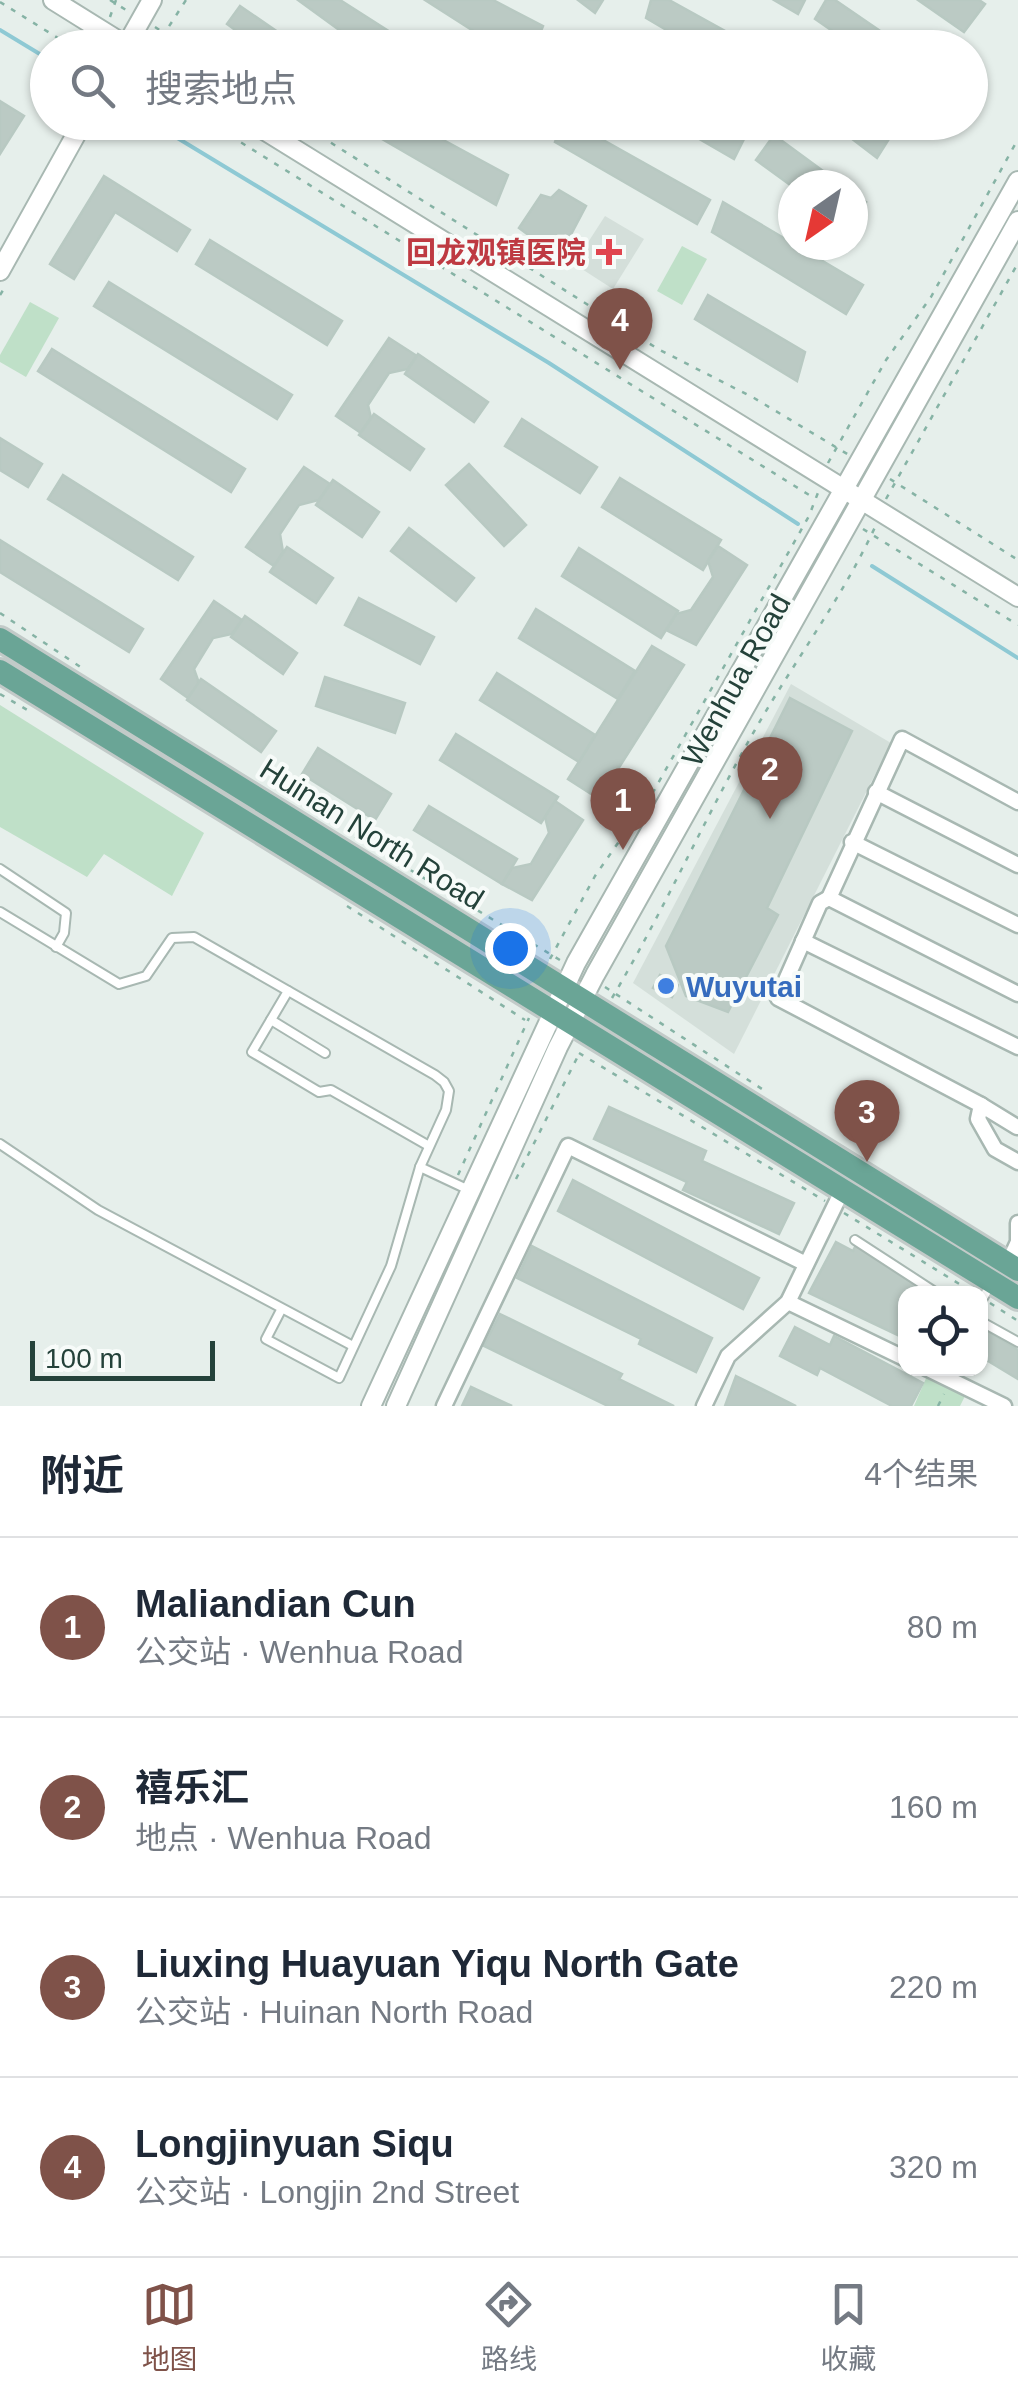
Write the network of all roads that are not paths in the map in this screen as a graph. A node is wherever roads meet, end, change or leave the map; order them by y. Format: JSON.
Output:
{"nodes":[{"id":1,"x":53,"y":0,"type":"edge"},
{"id":2,"x":152,"y":0,"type":"edge"},
{"id":3,"x":100,"y":30,"type":"edge"},
{"id":4,"x":136,"y":30,"type":"edge"},
{"id":5,"x":73,"y":140,"type":"edge"},
{"id":6,"x":280,"y":140,"type":"edge"},
{"id":7,"x":1018,"y":182,"type":"edge"},
{"id":8,"x":1018,"y":221,"type":"edge"},
{"id":9,"x":0,"y":271,"type":"edge"},
{"id":10,"x":844,"y":490,"type":"junction"},
{"id":11,"x":861,"y":500,"type":"junction"},
{"id":12,"x":1018,"y":598,"type":"edge"},
{"id":13,"x":0,"y":639,"type":"edge"},
{"id":14,"x":0,"y":671,"type":"edge"},
{"id":15,"x":876,"y":792,"type":"junction"},
{"id":16,"x":1018,"y":802,"type":"edge"},
{"id":17,"x":852,"y":842,"type":"junction"},
{"id":18,"x":1018,"y":865,"type":"edge"},
{"id":19,"x":0,"y":868,"type":"edge"},
{"id":20,"x":830,"y":898,"type":"junction"},
{"id":21,"x":0,"y":912,"type":"edge"},
{"id":22,"x":1018,"y":925,"type":"edge"},
{"id":23,"x":803,"y":941,"type":"junction"},
{"id":24,"x":56,"y":947,"type":"junction"},
{"id":25,"x":288,"y":991,"type":"junction"},
{"id":26,"x":572,"y":994,"type":"junction"},
{"id":27,"x":1018,"y":994,"type":"edge"},
{"id":28,"x":560,"y":1018,"type":"junction"},
{"id":29,"x":271,"y":1020,"type":"junction"},
{"id":30,"x":1018,"y":1047,"type":"edge"},
{"id":31,"x":325,"y":1053,"type":"dead end"},
{"id":32,"x":980,"y":1106,"type":"junction"},
{"id":33,"x":1017,"y":1125,"type":"edge"},
{"id":34,"x":0,"y":1144,"type":"edge"},
{"id":35,"x":429,"y":1146,"type":"junction"},
{"id":36,"x":1018,"y":1162,"type":"edge"},
{"id":37,"x":420,"y":1167,"type":"junction"},
{"id":38,"x":469,"y":1190,"type":"junction"},
{"id":39,"x":838,"y":1199,"type":"junction"},
{"id":40,"x":1018,"y":1223,"type":"edge"},
{"id":41,"x":855,"y":1240,"type":"dead end"},
{"id":42,"x":806,"y":1264,"type":"junction"},
{"id":43,"x":999,"y":1274,"type":"edge"},
{"id":44,"x":926,"y":1286,"type":"edge"},
{"id":45,"x":1018,"y":1298,"type":"edge"},
{"id":46,"x":788,"y":1302,"type":"junction"},
{"id":47,"x":282,"y":1310,"type":"junction"},
{"id":48,"x":988,"y":1325,"type":"edge"},
{"id":49,"x":1018,"y":1342,"type":"edge"},
{"id":50,"x":354,"y":1346,"type":"junction"},
{"id":51,"x":898,"y":1355,"type":"edge"},
{"id":52,"x":942,"y":1376,"type":"edge"},
{"id":53,"x":371,"y":1406,"type":"edge"},
{"id":54,"x":396,"y":1406,"type":"edge"},
{"id":55,"x":444,"y":1406,"type":"edge"},
{"id":56,"x":704,"y":1406,"type":"edge"},
{"id":57,"x":1004,"y":1406,"type":"edge"}],
"edges":[{"from":1,"to":3,"type":"street"},
{"from":2,"to":4,"type":"street"},
{"from":5,"to":9,"type":"street"},
{"from":6,"to":10,"type":"street"},
{"from":7,"to":10,"type":"street","name":"Wenhua Road"},
{"from":8,"to":11,"type":"street","name":"Wenhua Road"},
{"from":10,"to":11,"type":"street"},
{"from":10,"to":26,"type":"street","name":"Wenhua Road"},
{"from":11,"to":12,"type":"street"},
{"from":11,"to":26,"type":"street","name":"Wenhua Road"},
{"from":13,"to":26,"type":"main road","name":"Huinan North Road"},
{"from":14,"to":28,"type":"main road","name":"Huinan North Road"},
{"from":15,"to":16,"type":"street"},
{"from":15,"to":17,"type":"street"},
{"from":15,"to":18,"type":"street"},
{"from":17,"to":20,"type":"street"},
{"from":17,"to":22,"type":"street"},
{"from":19,"to":24,"type":"lane"},
{"from":20,"to":23,"type":"street"},
{"from":20,"to":27,"type":"street"},
{"from":21,"to":24,"type":"lane"},
{"from":23,"to":30,"type":"street"},
{"from":23,"to":32,"type":"street"},
{"from":24,"to":25,"type":"lane"},
{"from":25,"to":29,"type":"lane"},
{"from":25,"to":35,"type":"lane"},
{"from":26,"to":28,"type":"street","name":"Wenhua Road"},
{"from":26,"to":43,"type":"main road","name":"Huinan North Road"},
{"from":28,"to":38,"type":"street","name":"Wenhua Road"},
{"from":28,"to":39,"type":"main road","name":"Huinan North Road"},
{"from":28,"to":54,"type":"street","name":"Wenhua Road"},
{"from":29,"to":31,"type":"lane"},
{"from":29,"to":35,"type":"lane"},
{"from":32,"to":33,"type":"street"},
{"from":32,"to":36,"type":"street"},
{"from":33,"to":36,"type":"street"},
{"from":34,"to":47,"type":"lane"},
{"from":35,"to":37,"type":"lane"},
{"from":37,"to":38,"type":"lane"},
{"from":37,"to":50,"type":"lane"},
{"from":38,"to":53,"type":"street","name":"Wenhua Road"},
{"from":39,"to":42,"type":"street"},
{"from":39,"to":43,"type":"main road","name":"Huinan North Road"},
{"from":40,"to":43,"type":"street"},
{"from":41,"to":44,"type":"lane"},
{"from":42,"to":46,"type":"street"},
{"from":42,"to":55,"type":"street"},
{"from":43,"to":45,"type":"main road","name":"Huinan North Road"},
{"from":46,"to":51,"type":"street"},
{"from":46,"to":56,"type":"street"},
{"from":47,"to":50,"type":"lane"},
{"from":47,"to":50,"type":"lane"},
{"from":48,"to":49,"type":"lane"},
{"from":52,"to":57,"type":"street"}]}
